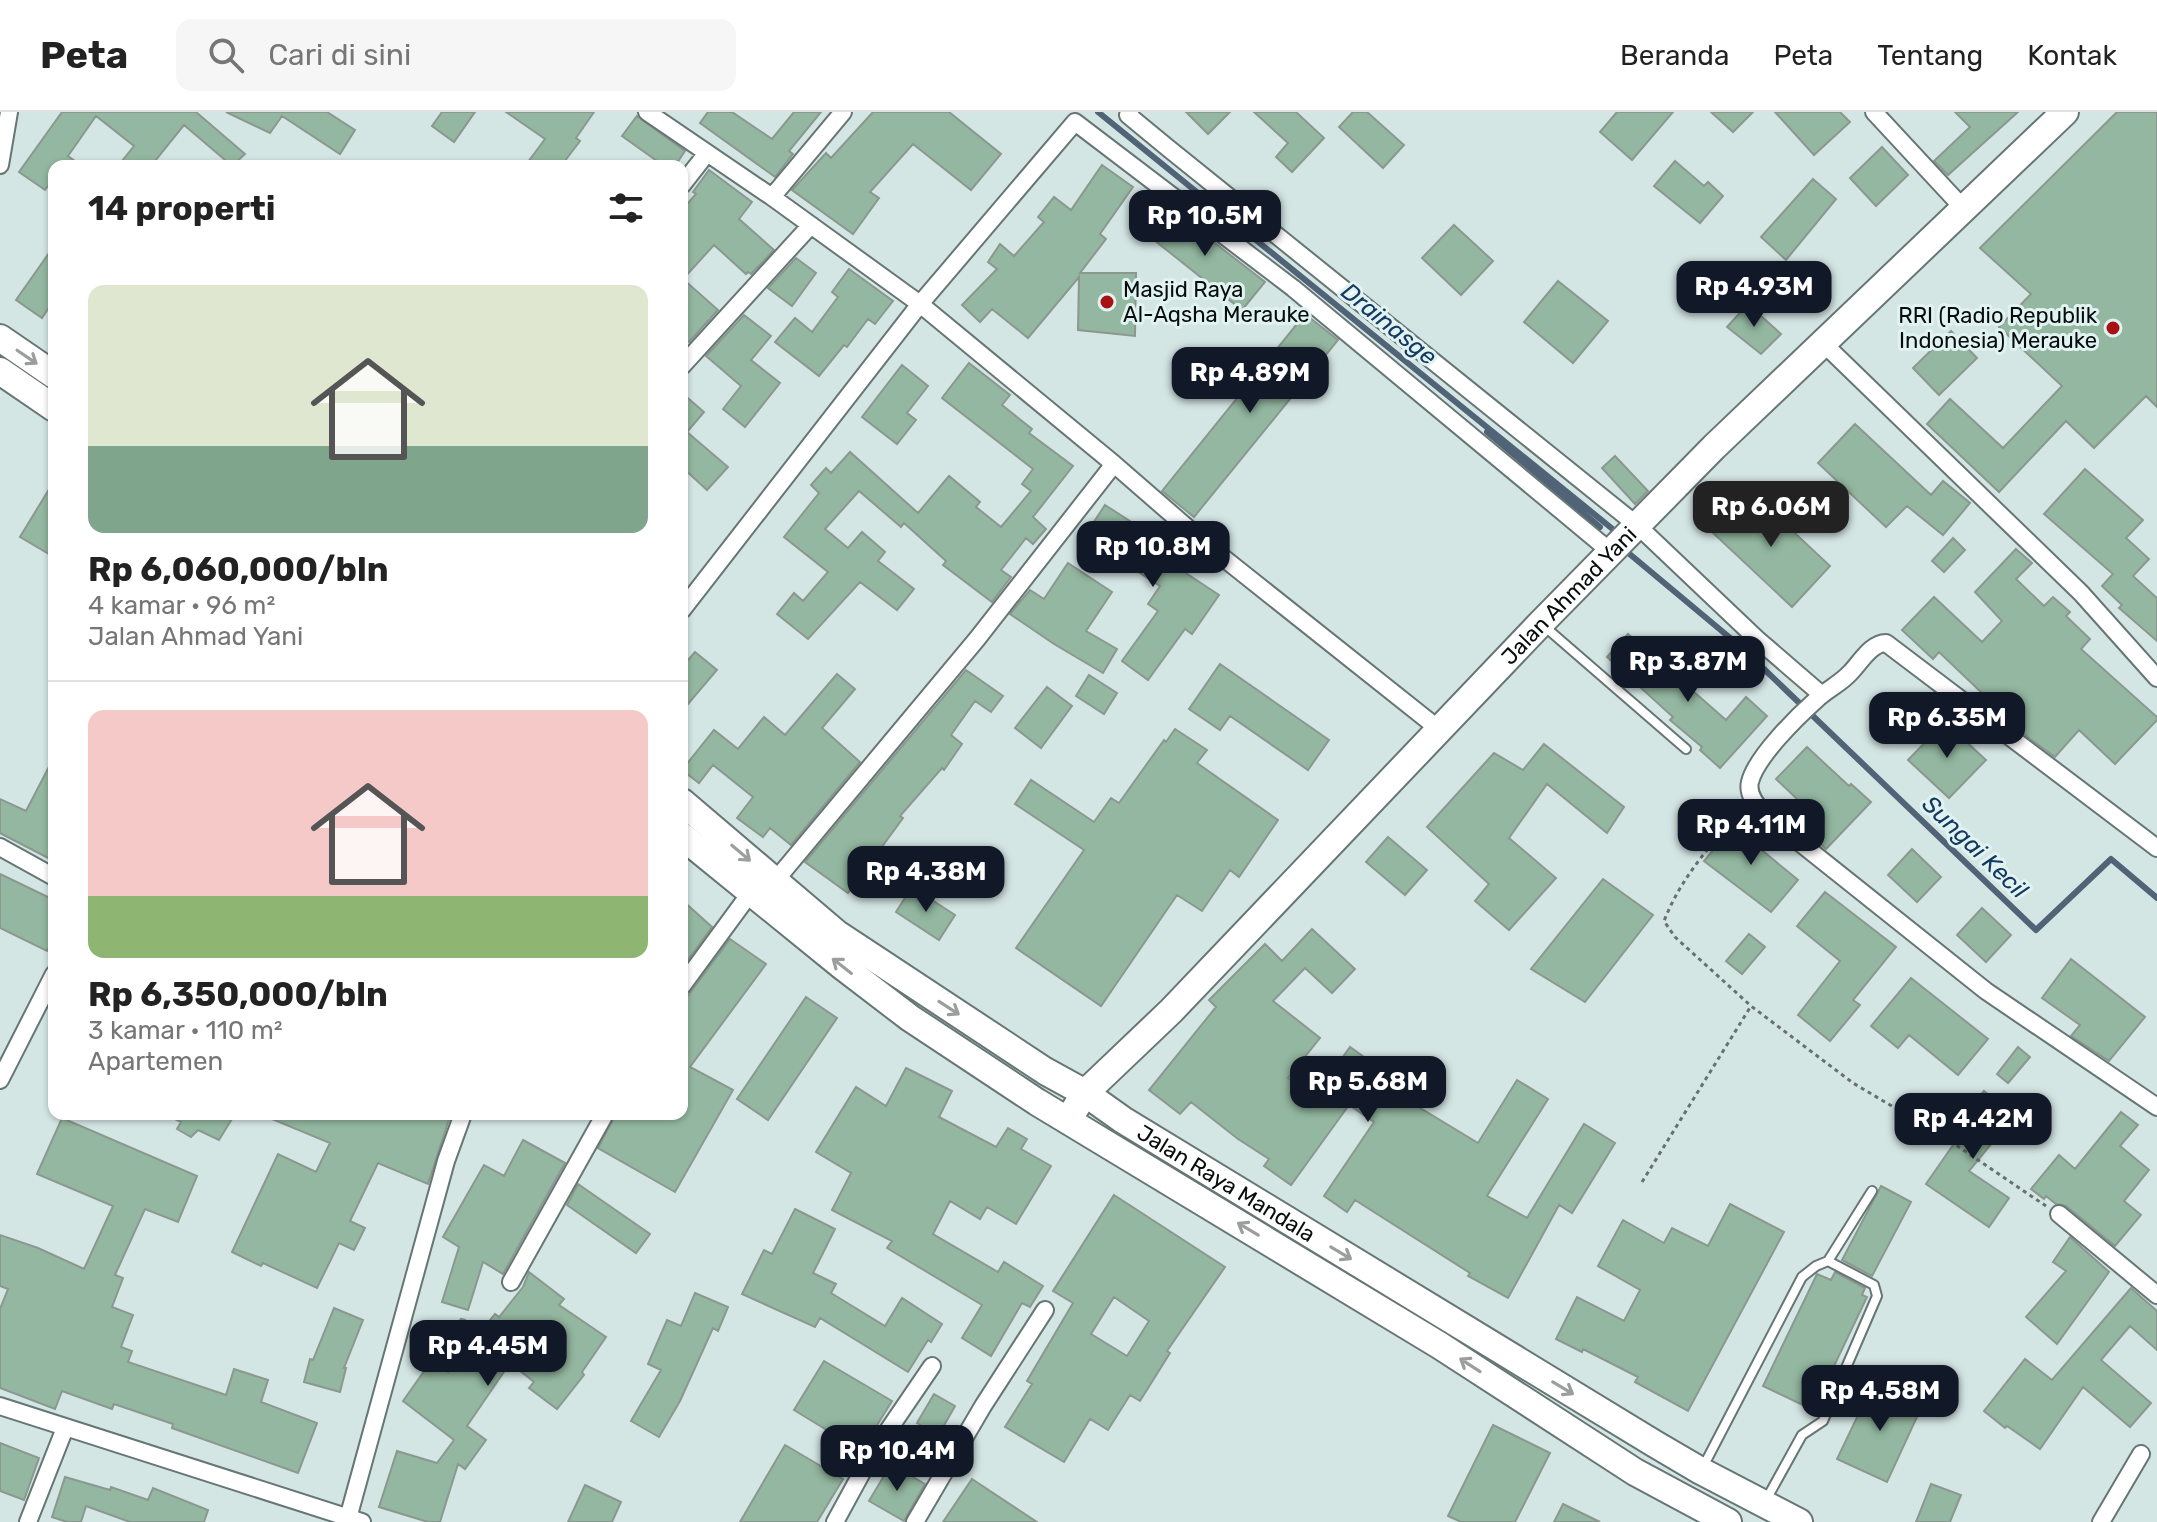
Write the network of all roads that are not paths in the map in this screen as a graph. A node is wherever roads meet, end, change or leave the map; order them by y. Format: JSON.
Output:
{"nodes":[{"id":1,"x":9,"y":112,"type":"edge"},
{"id":2,"x":647,"y":112,"type":"edge"},
{"id":3,"x":843,"y":112,"type":"edge"},
{"id":4,"x":1874,"y":112,"type":"edge"},
{"id":5,"x":2065,"y":112,"type":"edge"},
{"id":6,"x":1127,"y":113,"type":"edge"},
{"id":7,"x":1068,"y":117,"type":"edge"},
{"id":8,"x":707,"y":153,"type":"junction"},
{"id":9,"x":0,"y":165,"type":"edge"},
{"id":10,"x":688,"y":177,"type":"edge"},
{"id":11,"x":772,"y":197,"type":"junction"},
{"id":12,"x":1964,"y":209,"type":"junction"},
{"id":13,"x":811,"y":225,"type":"junction"},
{"id":14,"x":920,"y":304,"type":"junction"},
{"id":15,"x":0,"y":338,"type":"edge"},
{"id":16,"x":1822,"y":342,"type":"junction"},
{"id":17,"x":688,"y":359,"type":"edge"},
{"id":18,"x":0,"y":371,"type":"edge"},
{"id":19,"x":48,"y":371,"type":"edge"},
{"id":20,"x":48,"y":404,"type":"edge"},
{"id":21,"x":1114,"y":464,"type":"junction"},
{"id":22,"x":1624,"y":539,"type":"junction"},
{"id":23,"x":688,"y":602,"type":"edge"},
{"id":24,"x":1541,"y":623,"type":"junction"},
{"id":25,"x":2157,"y":678,"type":"edge"},
{"id":26,"x":1819,"y":697,"type":"junction"},
{"id":27,"x":1440,"y":730,"type":"junction"},
{"id":28,"x":1686,"y":749,"type":"dead end"},
{"id":29,"x":688,"y":807,"type":"edge"},
{"id":30,"x":688,"y":841,"type":"edge"},
{"id":31,"x":0,"y":847,"type":"edge"},
{"id":32,"x":2157,"y":848,"type":"edge"},
{"id":33,"x":48,"y":874,"type":"edge"},
{"id":34,"x":775,"y":881,"type":"junction"},
{"id":35,"x":751,"y":892,"type":"junction"},
{"id":36,"x":688,"y":978,"type":"edge"},
{"id":37,"x":48,"y":986,"type":"edge"},
{"id":38,"x":0,"y":1080,"type":"edge"},
{"id":39,"x":1085,"y":1093,"type":"junction"},
{"id":40,"x":2157,"y":1107,"type":"edge"},
{"id":41,"x":461,"y":1120,"type":"edge"},
{"id":42,"x":602,"y":1120,"type":"edge"},
{"id":43,"x":1068,"y":1120,"type":"junction"},
{"id":44,"x":1872,"y":1191,"type":"dead end"},
{"id":45,"x":2059,"y":1214,"type":"road end"},
{"id":46,"x":1828,"y":1261,"type":"junction"},
{"id":47,"x":511,"y":1282,"type":"dead end"},
{"id":48,"x":2157,"y":1295,"type":"edge"},
{"id":49,"x":1045,"y":1310,"type":"dead end"},
{"id":50,"x":932,"y":1366,"type":"dead end"},
{"id":51,"x":0,"y":1406,"type":"edge"},
{"id":52,"x":65,"y":1428,"type":"junction"},
{"id":53,"x":1655,"y":1444,"type":"junction"},
{"id":54,"x":2141,"y":1454,"type":"dead end"},
{"id":55,"x":1701,"y":1471,"type":"junction"},
{"id":56,"x":1635,"y":1472,"type":"junction"},
{"id":57,"x":1764,"y":1504,"type":"junction"},
{"id":58,"x":353,"y":1521,"type":"edge"},
{"id":59,"x":28,"y":1522,"type":"edge"},
{"id":60,"x":835,"y":1522,"type":"edge"},
{"id":61,"x":915,"y":1522,"type":"edge"},
{"id":62,"x":1728,"y":1522,"type":"edge"},
{"id":63,"x":1799,"y":1522,"type":"edge"},
{"id":64,"x":2101,"y":1522,"type":"edge"}],
"edges":[{"from":1,"to":9,"type":"street"},
{"from":2,"to":8,"type":"street"},
{"from":3,"to":11,"type":"street"},
{"from":4,"to":12,"type":"street"},
{"from":5,"to":12,"type":"highway","name":"Jalan Ahmad Yani"},
{"from":6,"to":22,"type":"street"},
{"from":7,"to":14,"type":"street"},
{"from":7,"to":22,"type":"street"},
{"from":8,"to":10,"type":"street"},
{"from":8,"to":11,"type":"street"},
{"from":11,"to":13,"type":"street"},
{"from":12,"to":16,"type":"highway","name":"Jalan Ahmad Yani"},
{"from":13,"to":14,"type":"street"},
{"from":13,"to":17,"type":"street"},
{"from":14,"to":21,"type":"street"},
{"from":14,"to":23,"type":"street"},
{"from":15,"to":19,"type":"highway","one_way":true},
{"from":16,"to":22,"type":"highway","name":"Jalan Ahmad Yani"},
{"from":16,"to":25,"type":"street"},
{"from":18,"to":20,"type":"highway"},
{"from":21,"to":27,"type":"street"},
{"from":21,"to":34,"type":"street"},
{"from":22,"to":24,"type":"highway","name":"Jalan Ahmad Yani"},
{"from":22,"to":26,"type":"street"},
{"from":24,"to":27,"type":"highway","name":"Jalan Ahmad Yani"},
{"from":24,"to":28,"type":"lane"},
{"from":26,"to":32,"type":"street"},
{"from":26,"to":40,"type":"street"},
{"from":27,"to":39,"type":"highway","name":"Jalan Ahmad Yani"},
{"from":29,"to":34,"type":"highway","name":"Jalan Raya Mandala","one_way":true},
{"from":30,"to":35,"type":"highway","name":"Jalan Raya Mandala"},
{"from":31,"to":33,"type":"street"},
{"from":34,"to":39,"type":"highway","name":"Jalan Raya Mandala","one_way":true},
{"from":35,"to":36,"type":"street"},
{"from":43,"to":35,"type":"highway","name":"Jalan Raya Mandala","one_way":true},
{"from":37,"to":38,"type":"street"},
{"from":39,"to":43,"type":"highway","name":"Jalan Ahmad Yani"},
{"from":39,"to":53,"type":"highway","name":"Jalan Raya Mandala","one_way":true},
{"from":41,"to":58,"type":"street"},
{"from":42,"to":47,"type":"street"},
{"from":56,"to":43,"type":"highway","name":"Jalan Raya Mandala","one_way":true},
{"from":44,"to":46,"type":"lane"},
{"from":45,"to":48,"type":"street"},
{"from":46,"to":55,"type":"lane"},
{"from":46,"to":57,"type":"lane"},
{"from":49,"to":61,"type":"street"},
{"from":50,"to":60,"type":"street"},
{"from":51,"to":52,"type":"street"},
{"from":52,"to":58,"type":"street"},
{"from":52,"to":59,"type":"street"},
{"from":53,"to":55,"type":"highway","name":"Jalan Raya Mandala"},
{"from":53,"to":56,"type":"highway"},
{"from":54,"to":64,"type":"street"},
{"from":55,"to":57,"type":"highway","name":"Jalan Raya Mandala"},
{"from":56,"to":62,"type":"highway","name":"Jalan Raya Mandala"},
{"from":57,"to":63,"type":"highway","name":"Jalan Raya Mandala"}]}
